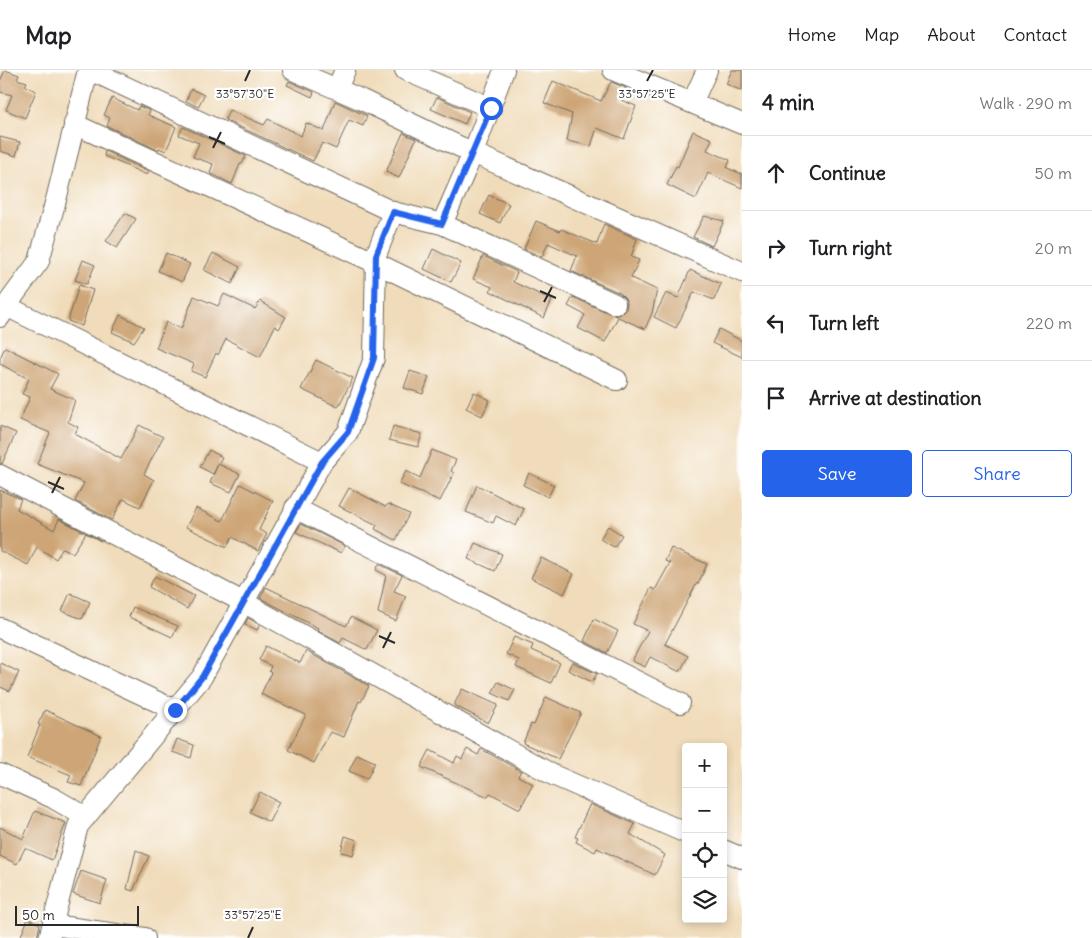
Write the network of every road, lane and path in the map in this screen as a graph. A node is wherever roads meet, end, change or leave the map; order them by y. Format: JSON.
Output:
{"nodes":[{"id":1,"x":89,"y":70,"type":"edge"},
{"id":2,"x":293,"y":70,"type":"edge"},
{"id":3,"x":345,"y":70,"type":"edge"},
{"id":4,"x":405,"y":70,"type":"edge"},
{"id":5,"x":504,"y":70,"type":"edge"},
{"id":6,"x":613,"y":70,"type":"edge"},
{"id":7,"x":707,"y":70,"type":"edge"},
{"id":8,"x":337,"y":89,"type":"junction"},
{"id":9,"x":692,"y":103,"type":"junction"},
{"id":10,"x":491,"y":108,"type":"junction"},
{"id":11,"x":74,"y":124,"type":"junction"},
{"id":12,"x":742,"y":124,"type":"edge"},
{"id":13,"x":473,"y":152,"type":"junction"},
{"id":14,"x":393,"y":212,"type":"junction"},
{"id":15,"x":442,"y":224,"type":"junction"},
{"id":16,"x":376,"y":263,"type":"junction"},
{"id":17,"x":742,"y":272,"type":"edge"},
{"id":18,"x":616,"y":304,"type":"dead end"},
{"id":19,"x":3,"y":312,"type":"edge"},
{"id":20,"x":616,"y":380,"type":"dead end"},
{"id":21,"x":322,"y":462,"type":"junction"},
{"id":22,"x":0,"y":475,"type":"edge"},
{"id":23,"x":295,"y":508,"type":"junction"},
{"id":24,"x":245,"y":603,"type":"junction"},
{"id":25,"x":0,"y":628,"type":"edge"},
{"id":26,"x":680,"y":703,"type":"dead end"},
{"id":27,"x":175,"y":710,"type":"junction"},
{"id":28,"x":0,"y":774,"type":"edge"},
{"id":29,"x":86,"y":817,"type":"junction"},
{"id":30,"x":682,"y":831,"type":"edge"},
{"id":31,"x":727,"y":852,"type":"edge"},
{"id":32,"x":742,"y":858,"type":"edge"},
{"id":33,"x":51,"y":931,"type":"edge"},
{"id":34,"x":146,"y":938,"type":"edge"}],
"edges":[{"from":1,"to":11,"type":"street"},
{"from":1,"to":14,"type":"street"},
{"from":2,"to":8,"type":"street"},
{"from":3,"to":8,"type":"street"},
{"from":4,"to":10,"type":"street"},
{"from":5,"to":10,"type":"street"},
{"from":6,"to":9,"type":"street"},
{"from":7,"to":9,"type":"street"},
{"from":8,"to":13,"type":"street"},
{"from":9,"to":12,"type":"street"},
{"from":10,"to":13,"type":"street"},
{"from":11,"to":16,"type":"street"},
{"from":11,"to":19,"type":"street"},
{"from":13,"to":15,"type":"street"},
{"from":13,"to":17,"type":"street"},
{"from":14,"to":15,"type":"street"},
{"from":14,"to":16,"type":"street"},
{"from":15,"to":18,"type":"street"},
{"from":16,"to":20,"type":"street"},
{"from":16,"to":21,"type":"street"},
{"from":19,"to":21,"type":"street"},
{"from":21,"to":23,"type":"street"},
{"from":22,"to":24,"type":"street"},
{"from":23,"to":24,"type":"street"},
{"from":23,"to":26,"type":"street"},
{"from":24,"to":27,"type":"street"},
{"from":24,"to":30,"type":"street"},
{"from":25,"to":27,"type":"street"},
{"from":27,"to":29,"type":"street"},
{"from":28,"to":29,"type":"street"},
{"from":29,"to":33,"type":"street"},
{"from":31,"to":32,"type":"street"},
{"from":33,"to":34,"type":"street"}]}
